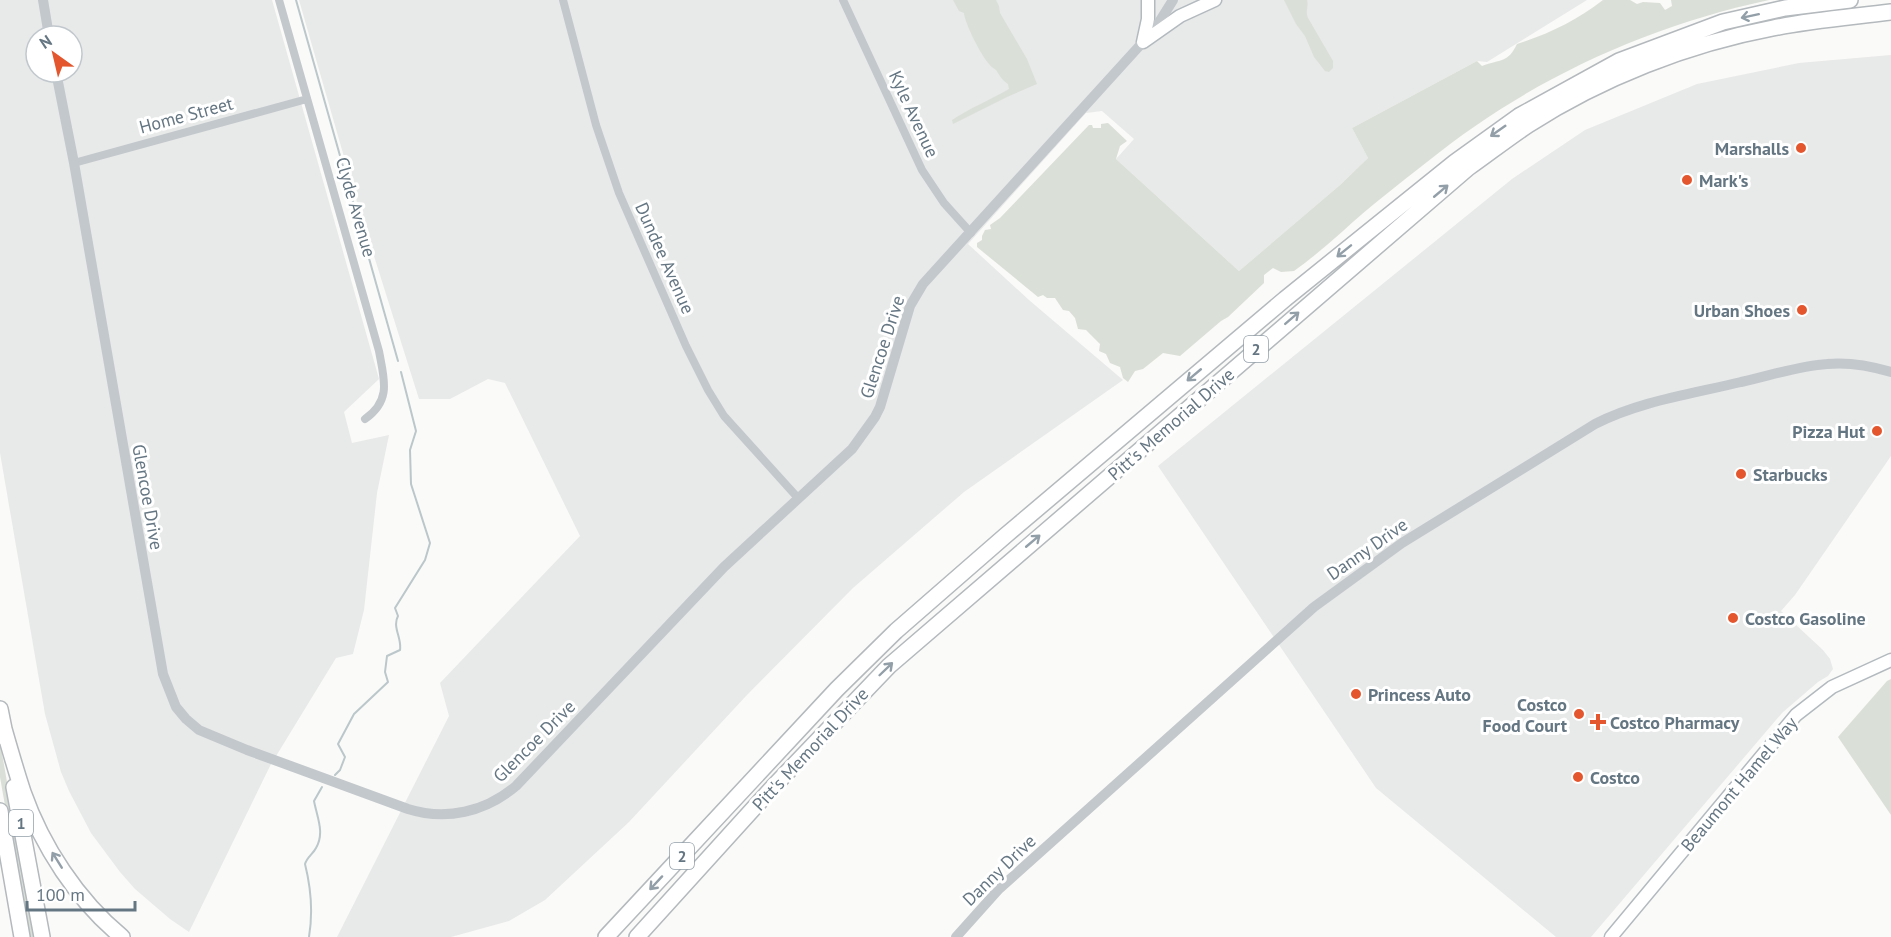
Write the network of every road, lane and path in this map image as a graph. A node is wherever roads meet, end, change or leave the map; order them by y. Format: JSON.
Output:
{"nodes":[{"id":1,"x":42,"y":0,"type":"edge"},
{"id":2,"x":279,"y":0,"type":"edge"},
{"id":3,"x":563,"y":0,"type":"edge"},
{"id":4,"x":843,"y":0,"type":"edge"},
{"id":5,"x":1148,"y":0,"type":"edge"},
{"id":6,"x":1173,"y":0,"type":"edge"},
{"id":7,"x":1215,"y":0,"type":"edge"},
{"id":8,"x":1850,"y":0,"type":"edge"},
{"id":9,"x":1891,"y":12,"type":"edge"},
{"id":10,"x":47,"y":24,"type":"edge"},
{"id":11,"x":1143,"y":42,"type":"junction"},
{"id":12,"x":58,"y":84,"type":"edge"},
{"id":13,"x":307,"y":99,"type":"junction"},
{"id":14,"x":74,"y":163,"type":"junction"},
{"id":15,"x":971,"y":232,"type":"junction"},
{"id":16,"x":1891,"y":372,"type":"edge"},
{"id":17,"x":365,"y":420,"type":"dead end"},
{"id":18,"x":798,"y":498,"type":"junction"},
{"id":19,"x":1891,"y":660,"type":"edge"},
{"id":20,"x":0,"y":709,"type":"edge"},
{"id":21,"x":4,"y":729,"type":"junction"},
{"id":22,"x":0,"y":811,"type":"edge"},
{"id":23,"x":638,"y":902,"type":"junction"},
{"id":24,"x":22,"y":937,"type":"edge"},
{"id":25,"x":42,"y":937,"type":"edge"},
{"id":26,"x":122,"y":937,"type":"edge"},
{"id":27,"x":597,"y":937,"type":"edge"},
{"id":28,"x":606,"y":937,"type":"edge"},
{"id":29,"x":637,"y":937,"type":"edge"},
{"id":30,"x":956,"y":937,"type":"edge"},
{"id":31,"x":1611,"y":937,"type":"edge"}],
"edges":[{"from":1,"to":10,"type":"street"},
{"from":2,"to":13,"type":"street","name":"Clyde Avenue"},
{"from":3,"to":18,"type":"street","name":"Dundee Avenue"},
{"from":4,"to":15,"type":"street","name":"Kyle Avenue"},
{"from":5,"to":11,"type":"main road"},
{"from":6,"to":11,"type":"street","name":"Glencoe Drive"},
{"from":7,"to":11,"type":"main road"},
{"from":8,"to":23,"type":"highway","name":"Pitt's Memorial Drive","number":"2","one_way":true},
{"from":29,"to":9,"type":"highway","name":"Pitt's Memorial Drive","number":"2","one_way":true},
{"from":11,"to":15,"type":"street","name":"Glencoe Drive"},
{"from":12,"to":14,"type":"street","name":"Glencoe Drive"},
{"from":13,"to":14,"type":"street","name":"Home Street"},
{"from":13,"to":17,"type":"street","name":"Clyde Avenue"},
{"from":14,"to":18,"type":"street","name":"Glencoe Drive"},
{"from":15,"to":18,"type":"street","name":"Glencoe Drive"},
{"from":16,"to":30,"type":"street","name":"Danny Drive"},
{"from":19,"to":31,"type":"main road","name":"Beaumont Hamel Way"},
{"from":20,"to":21,"type":"highway","number":"1"},
{"from":21,"to":25,"type":"highway","number":"1"},
{"from":26,"to":21,"type":"highway","one_way":true},
{"from":22,"to":24,"type":"highway","number":"1"},
{"from":23,"to":27,"type":"highway"},
{"from":23,"to":28,"type":"highway","name":"Pitt's Memorial Drive","number":"2"}]}
